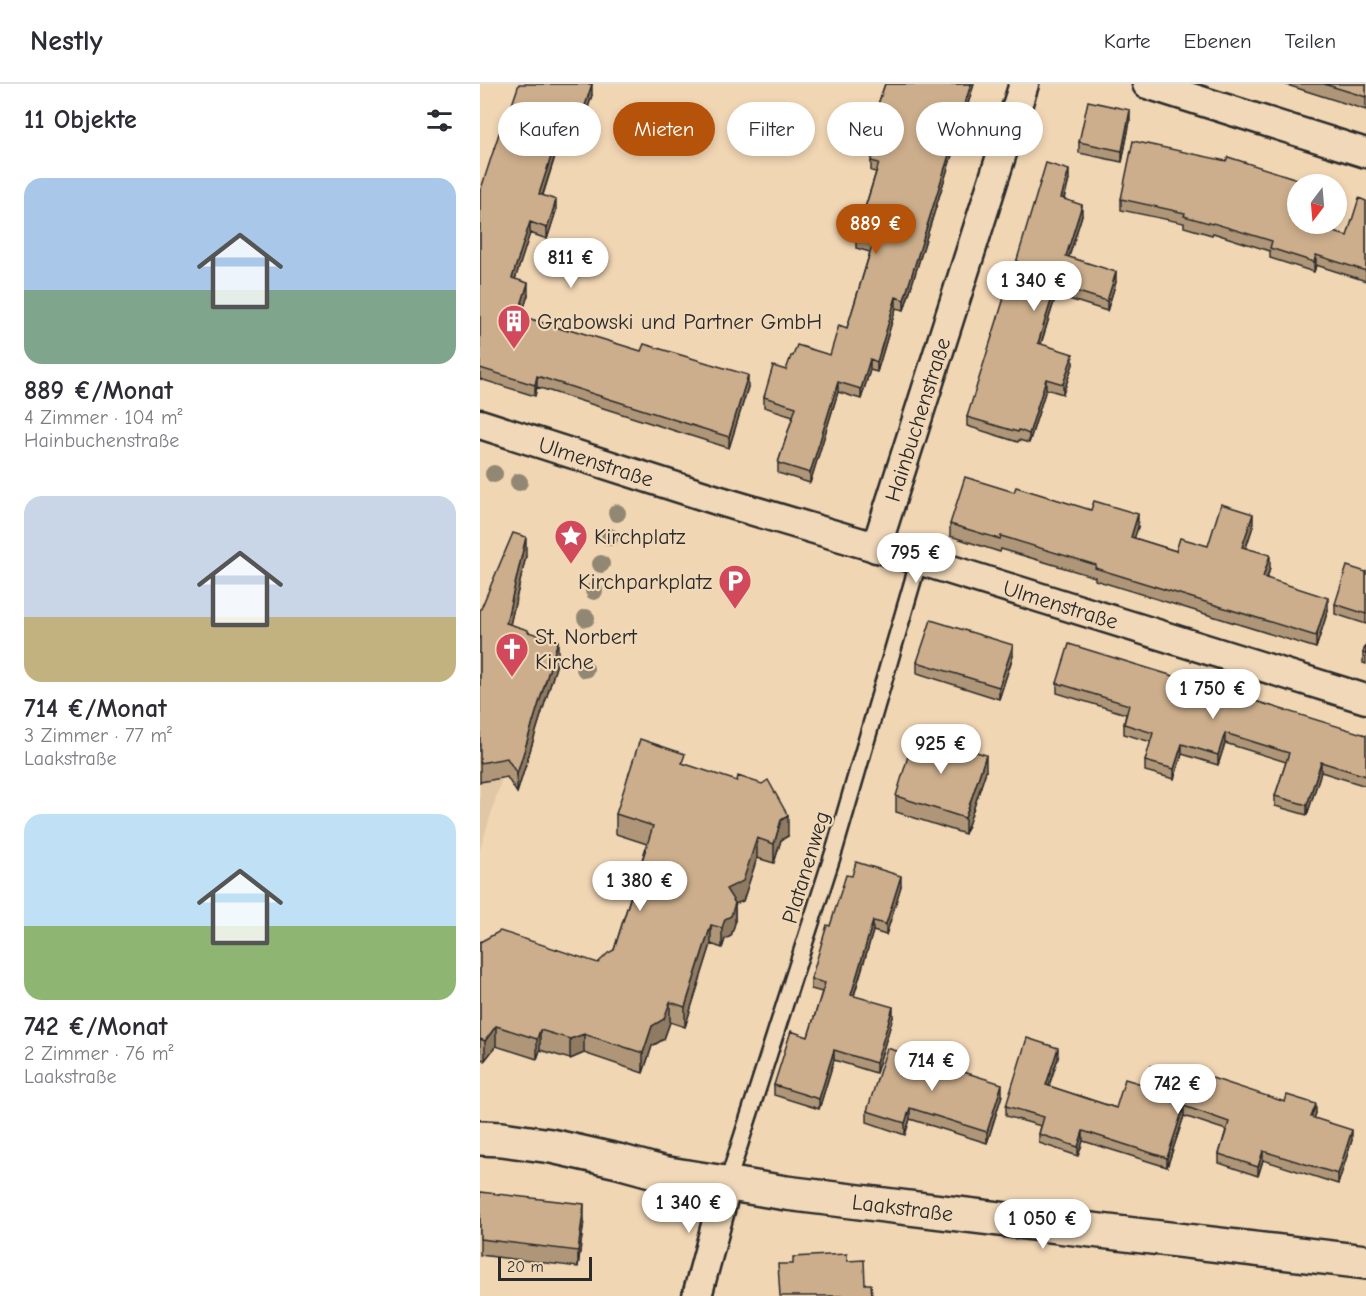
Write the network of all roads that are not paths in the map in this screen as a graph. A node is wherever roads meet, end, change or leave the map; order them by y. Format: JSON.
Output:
{"nodes":[{"id":1,"x":1024,"y":84,"type":"edge"},
{"id":2,"x":1147,"y":84,"type":"edge"},
{"id":3,"x":1366,"y":153,"type":"edge"},
{"id":4,"x":480,"y":424,"type":"edge"},
{"id":5,"x":876,"y":548,"type":"junction"},
{"id":6,"x":919,"y":560,"type":"junction"},
{"id":7,"x":1366,"y":699,"type":"edge"},
{"id":8,"x":480,"y":1138,"type":"edge"},
{"id":9,"x":727,"y":1184,"type":"junction"},
{"id":10,"x":1366,"y":1262,"type":"edge"},
{"id":11,"x":696,"y":1296,"type":"edge"}],
"edges":[{"from":1,"to":5,"type":"street","name":"Hainbuchenstraße"},
{"from":2,"to":3,"type":"street"},
{"from":4,"to":5,"type":"street","name":"Ulmenstraße"},
{"from":5,"to":6,"type":"street","name":"Ulmenstraße"},
{"from":6,"to":7,"type":"street","name":"Ulmenstraße"},
{"from":6,"to":9,"type":"lane","name":"Platanenweg"},
{"from":8,"to":9,"type":"street","name":"Laakstraße"},
{"from":9,"to":10,"type":"street","name":"Laakstraße"},
{"from":9,"to":11,"type":"street"}]}
